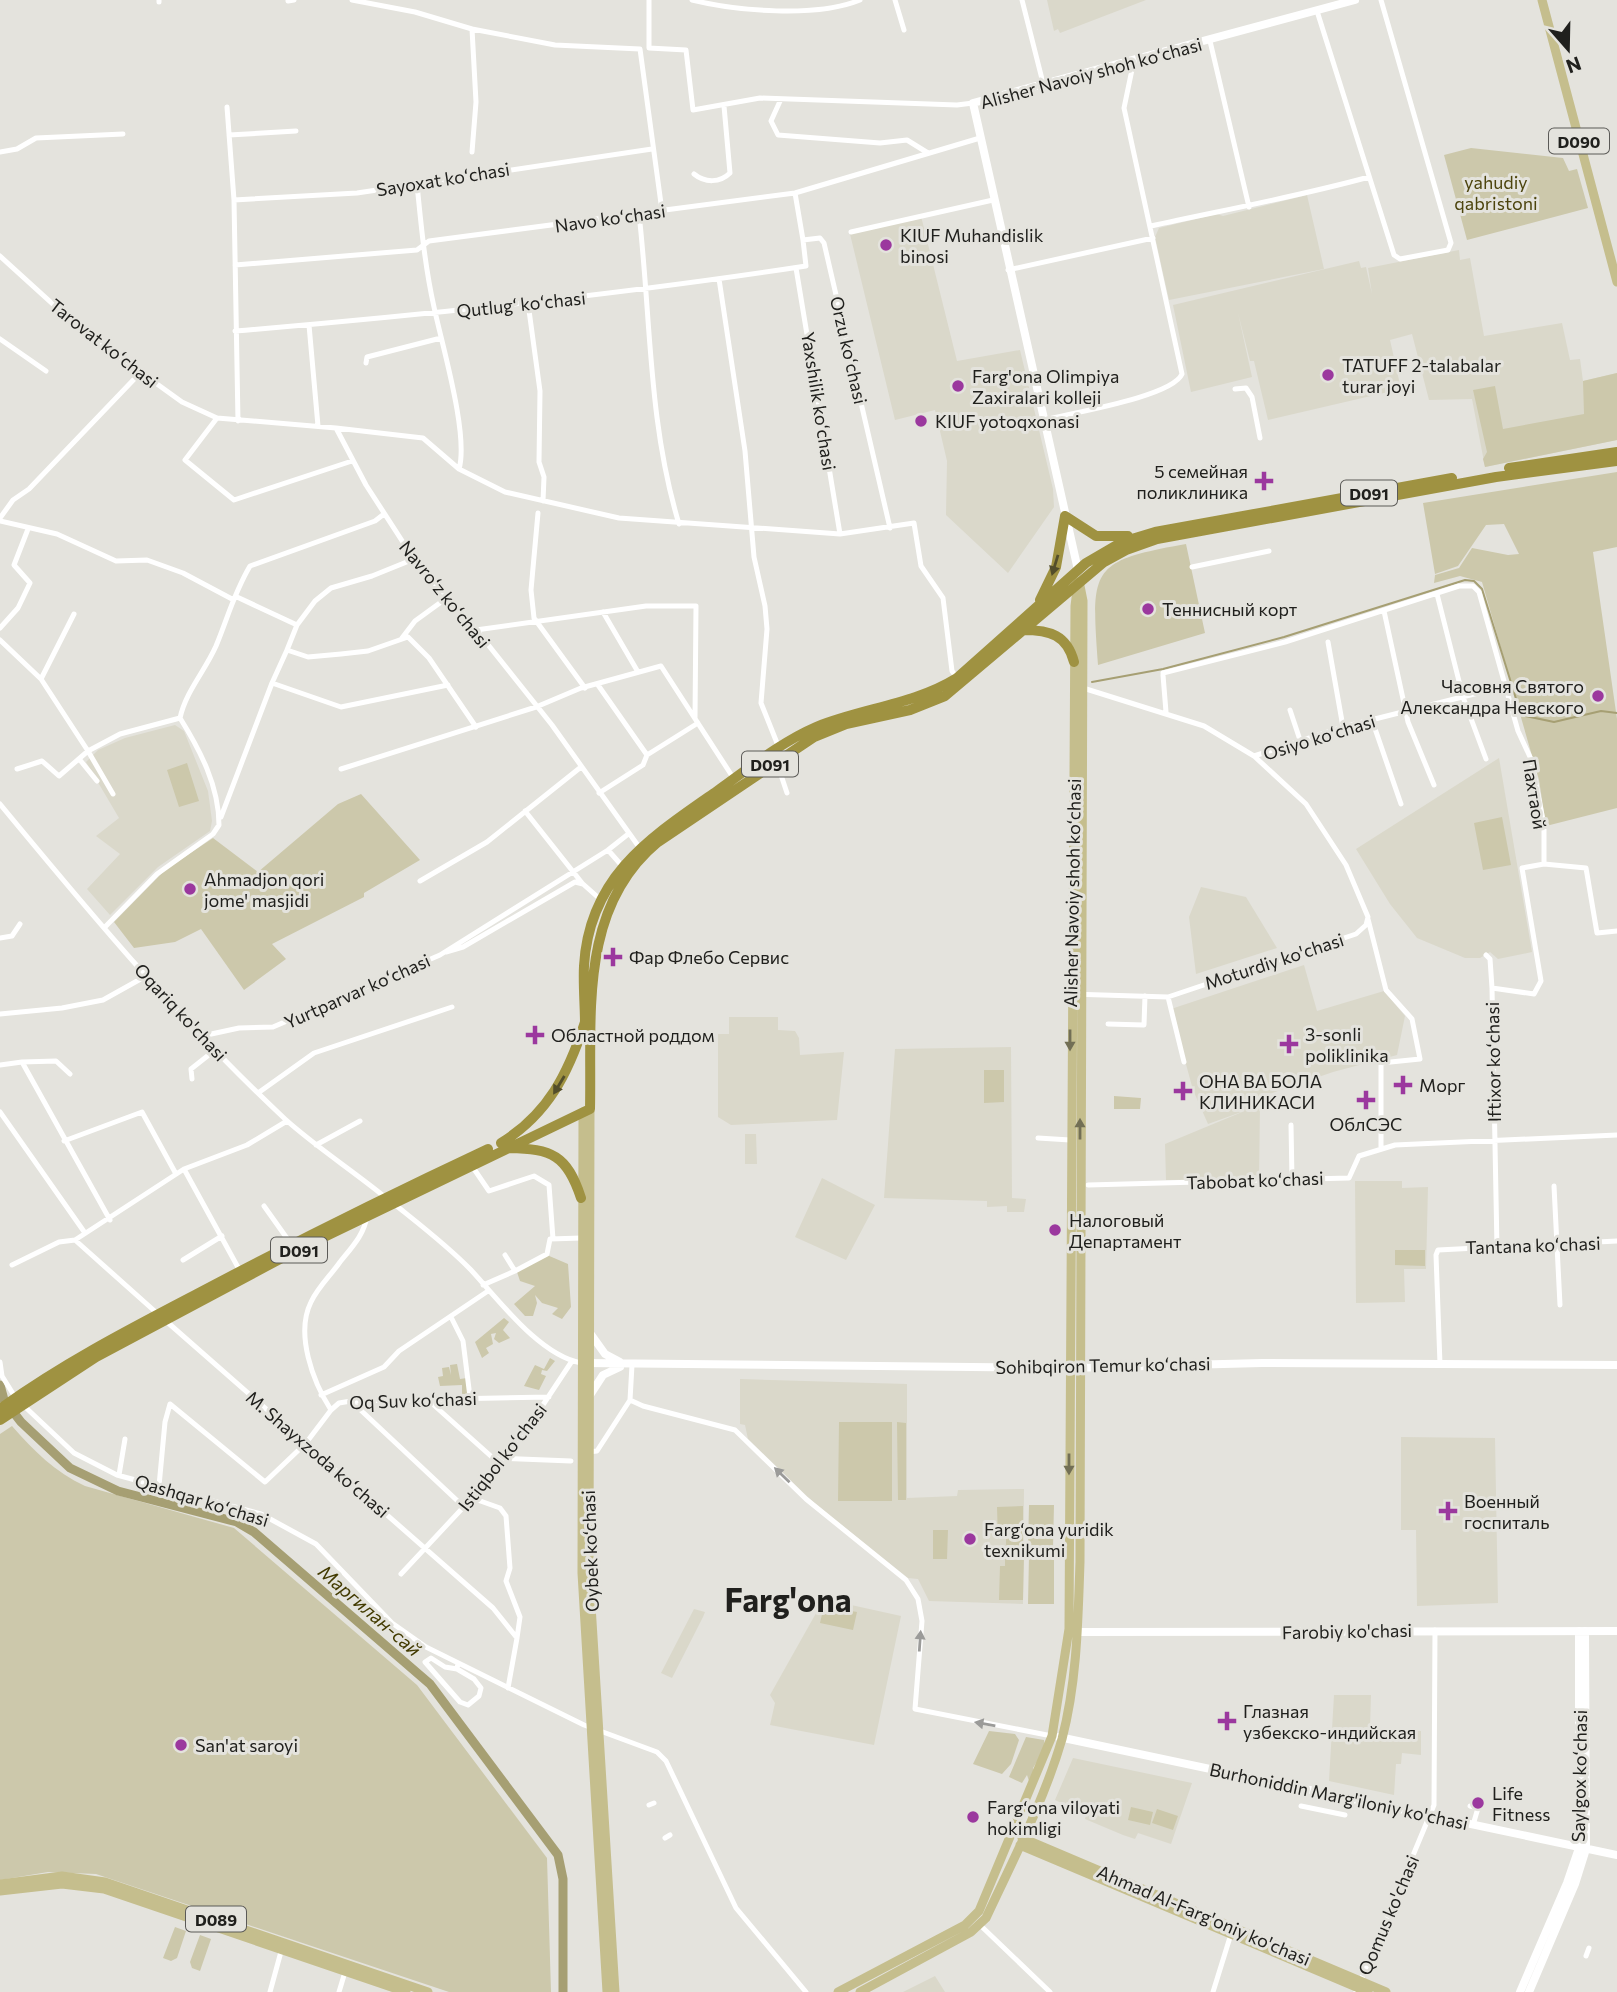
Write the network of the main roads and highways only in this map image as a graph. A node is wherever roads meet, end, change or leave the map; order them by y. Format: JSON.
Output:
{"nodes":[{"id":1,"x":1355,"y":0,"type":"edge"},
{"id":2,"x":1542,"y":0,"type":"edge"},
{"id":3,"x":1617,"y":282,"type":"edge"},
{"id":4,"x":1617,"y":452,"type":"edge"},
{"id":5,"x":1617,"y":461,"type":"edge"},
{"id":6,"x":1065,"y":516,"type":"junction"},
{"id":7,"x":1155,"y":532,"type":"junction"},
{"id":8,"x":1078,"y":575,"type":"junction"},
{"id":9,"x":1035,"y":609,"type":"junction"},
{"id":10,"x":1023,"y":630,"type":"junction"},
{"id":11,"x":1074,"y":662,"type":"junction"},
{"id":12,"x":621,"y":873,"type":"junction"},
{"id":13,"x":1076,"y":994,"type":"junction"},
{"id":14,"x":585,"y":1022,"type":"junction"},
{"id":15,"x":587,"y":1107,"type":"junction"},
{"id":16,"x":503,"y":1145,"type":"junction"},
{"id":17,"x":582,"y":1198,"type":"junction"},
{"id":18,"x":389,"y":1200,"type":"junction"},
{"id":19,"x":162,"y":1317,"type":"junction"},
{"id":20,"x":589,"y":1332,"type":"junction"},
{"id":21,"x":580,"y":1362,"type":"junction"},
{"id":22,"x":629,"y":1365,"type":"junction"},
{"id":23,"x":1617,"y":1365,"type":"edge"},
{"id":24,"x":1074,"y":1368,"type":"junction"},
{"id":25,"x":588,"y":1398,"type":"junction"},
{"id":26,"x":17,"y":1403,"type":"junction"},
{"id":27,"x":0,"y":1409,"type":"edge"},
{"id":28,"x":0,"y":1420,"type":"edge"},
{"id":29,"x":1582,"y":1631,"type":"junction"},
{"id":30,"x":1617,"y":1631,"type":"edge"},
{"id":31,"x":1078,"y":1632,"type":"junction"},
{"id":32,"x":596,"y":1729,"type":"junction"},
{"id":33,"x":1057,"y":1737,"type":"junction"},
{"id":34,"x":1021,"y":1842,"type":"junction"},
{"id":35,"x":1583,"y":1848,"type":"junction"},
{"id":36,"x":1617,"y":1855,"type":"edge"},
{"id":37,"x":0,"y":1884,"type":"edge"},
{"id":38,"x":0,"y":1891,"type":"edge"},
{"id":39,"x":977,"y":1922,"type":"junction"},
{"id":40,"x":282,"y":1947,"type":"junction"},
{"id":41,"x":1358,"y":1987,"type":"edge"},
{"id":42,"x":386,"y":1989,"type":"edge"},
{"id":43,"x":406,"y":1992,"type":"edge"},
{"id":44,"x":428,"y":1992,"type":"edge"},
{"id":45,"x":607,"y":1992,"type":"edge"},
{"id":46,"x":615,"y":1992,"type":"edge"},
{"id":47,"x":838,"y":1992,"type":"edge"},
{"id":48,"x":860,"y":1992,"type":"edge"},
{"id":49,"x":1368,"y":1992,"type":"edge"},
{"id":50,"x":1386,"y":1992,"type":"edge"},
{"id":51,"x":1520,"y":1992,"type":"edge"},
{"id":52,"x":1530,"y":1992,"type":"edge"}],
"edges":[{"from":1,"to":6,"type":"main road","name":"Alisher Navoiy shoh koʻchasi"},
{"from":2,"to":3,"type":"main road","number":"D090"},
{"from":4,"to":7,"type":"highway","number":"D091"},
{"from":5,"to":8,"type":"highway","number":"D091"},
{"from":6,"to":7,"type":"highway"},
{"from":6,"to":8,"type":"main road","name":"Alisher Navoiy shoh koʻchasi"},
{"from":6,"to":9,"type":"highway","one_way":true},
{"from":7,"to":8,"type":"highway","number":"D091"},
{"from":8,"to":9,"type":"highway","number":"D091"},
{"from":8,"to":10,"type":"highway","number":"D091"},
{"from":8,"to":11,"type":"main road","name":"Alisher Navoiy shoh koʻchasi"},
{"from":8,"to":13,"type":"main road"},
{"from":9,"to":12,"type":"highway","number":"D091"},
{"from":10,"to":11,"type":"highway"},
{"from":10,"to":12,"type":"highway","number":"D091"},
{"from":11,"to":13,"type":"main road","name":"Alisher Navoiy shoh koʻchasi"},
{"from":12,"to":14,"type":"highway","number":"D091"},
{"from":12,"to":15,"type":"highway","number":"D091"},
{"from":24,"to":13,"type":"main road","name":"Alisher Navoiy shoh koʻchasi","one_way":true},
{"from":13,"to":24,"type":"main road","name":"Alisher Navoiy shoh koʻchasi","one_way":true},
{"from":14,"to":15,"type":"highway","number":"D091"},
{"from":14,"to":16,"type":"highway","number":"D091","one_way":true},
{"from":15,"to":16,"type":"highway"},
{"from":15,"to":17,"type":"main road","name":"Oybek ko‘chasi"},
{"from":15,"to":20,"type":"main road","name":"Oybek ko‘chasi"},
{"from":16,"to":17,"type":"highway"},
{"from":16,"to":18,"type":"highway","number":"D091"},
{"from":16,"to":18,"type":"highway","number":"D091"},
{"from":17,"to":21,"type":"main road","name":"Oybek ko‘chasi"},
{"from":18,"to":19,"type":"highway","number":"D091"},
{"from":18,"to":19,"type":"highway","number":"D091"},
{"from":19,"to":26,"type":"highway","number":"D091"},
{"from":20,"to":21,"type":"main road","name":"Oybek ko‘chasi"},
{"from":20,"to":22,"type":"main road"},
{"from":21,"to":22,"type":"main road","name":"Sohibqiron Temur koʻchasi"},
{"from":21,"to":25,"type":"main road","name":"Oybek ko‘chasi"},
{"from":21,"to":32,"type":"main road","name":"Oybek ko‘chasi"},
{"from":22,"to":24,"type":"main road","name":"Sohibqiron Temur koʻchasi"},
{"from":22,"to":25,"type":"main road"},
{"from":23,"to":24,"type":"main road","name":"Sohibqiron Temur koʻchasi"},
{"from":24,"to":31,"type":"main road","name":"Alisher Navoiy shoh koʻchasi"},
{"from":24,"to":33,"type":"main road","name":"Alisher Navoiy shoh koʻchasi","one_way":true},
{"from":25,"to":32,"type":"main road","name":"Oybek ko‘chasi"},
{"from":26,"to":27,"type":"highway","number":"D091"},
{"from":26,"to":28,"type":"highway","number":"D091"},
{"from":29,"to":30,"type":"main road","name":"Farobiy ko'chasi"},
{"from":29,"to":31,"type":"main road","name":"Farobiy ko'chasi"},
{"from":29,"to":35,"type":"main road","name":"Saylgox koʻchasi"},
{"from":31,"to":33,"type":"main road","name":"Alisher Navoiy shoh koʻchasi"},
{"from":32,"to":45,"type":"main road","name":"Oybek ko‘chasi"},
{"from":32,"to":46,"type":"main road","name":"Oybek ko‘chasi"},
{"from":33,"to":34,"type":"main road","name":"Alisher Navoiy shoh koʻchasi"},
{"from":33,"to":35,"type":"main road","name":"Burhoniddin Marg'iloniy ko'chasi"},
{"from":33,"to":39,"type":"main road","name":"Alisher Navoiy shoh koʻchasi"},
{"from":34,"to":39,"type":"main road","name":"Alisher Navoiy shoh koʻchasi"},
{"from":34,"to":41,"type":"main road","name":"Ahmad Al-Farg'oniy ko'chasi"},
{"from":34,"to":41,"type":"main road","name":"Ahmad Al-Farg'oniy ko'chasi"},
{"from":35,"to":36,"type":"main road","name":"Burhoniddin Marg'iloniy ko'chasi"},
{"from":35,"to":51,"type":"main road","name":"Saylgox koʻchasi"},
{"from":35,"to":52,"type":"main road","name":"Saylgox koʻchasi"},
{"from":37,"to":40,"type":"main road","number":"D089"},
{"from":38,"to":40,"type":"main road","number":"D089"},
{"from":39,"to":47,"type":"main road"},
{"from":39,"to":48,"type":"main road"},
{"from":40,"to":42,"type":"main road","number":"D089"},
{"from":40,"to":44,"type":"main road","number":"D089"},
{"from":41,"to":49,"type":"main road","name":"Ahmad Al-Farg'oniy ko'chasi"},
{"from":41,"to":50,"type":"main road","name":"Ahmad Al-Farg'oniy ko'chasi"},
{"from":42,"to":43,"type":"main road","number":"D089"}]}
